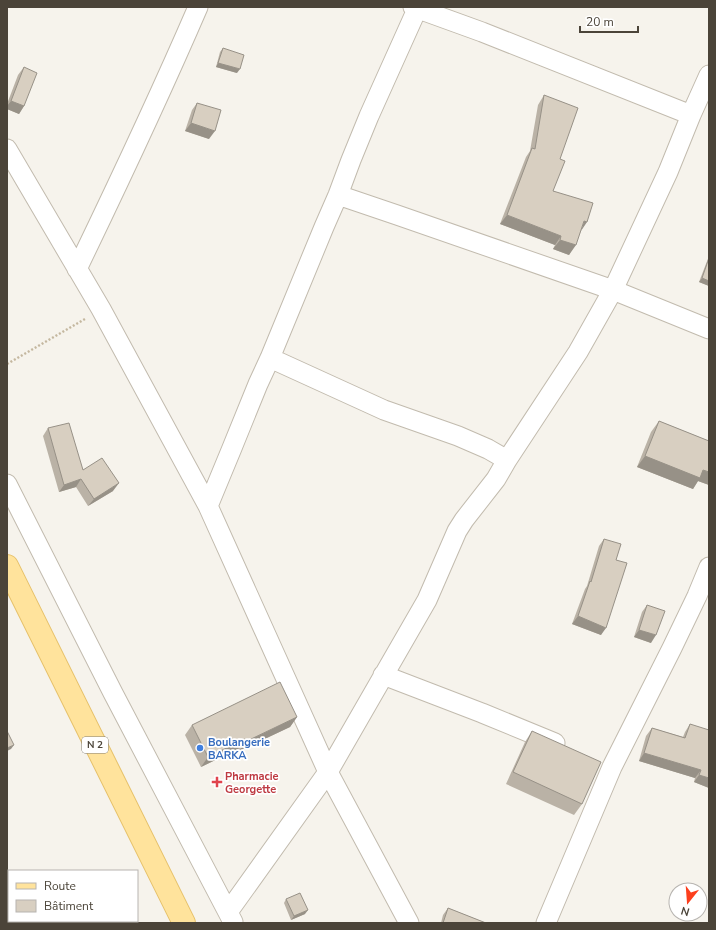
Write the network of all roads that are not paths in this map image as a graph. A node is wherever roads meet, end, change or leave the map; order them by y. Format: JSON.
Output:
{"nodes":[{"id":1,"x":198,"y":7,"type":"edge"},
{"id":2,"x":416,"y":8,"type":"edge"},
{"id":3,"x":709,"y":76,"type":"edge"},
{"id":4,"x":691,"y":115,"type":"junction"},
{"id":5,"x":7,"y":149,"type":"edge"},
{"id":6,"x":338,"y":196,"type":"junction"},
{"id":7,"x":77,"y":269,"type":"junction"},
{"id":8,"x":613,"y":290,"type":"junction"},
{"id":9,"x":709,"y":329,"type":"edge"},
{"id":10,"x":270,"y":358,"type":"junction"},
{"id":11,"x":507,"y":460,"type":"junction"},
{"id":12,"x":7,"y":484,"type":"edge"},
{"id":13,"x":208,"y":506,"type":"junction"},
{"id":14,"x":7,"y":566,"type":"edge"},
{"id":15,"x":709,"y":567,"type":"edge"},
{"id":16,"x":703,"y":600,"type":"edge"},
{"id":17,"x":383,"y":676,"type":"junction"},
{"id":18,"x":567,"y":748,"type":"edge"},
{"id":19,"x":594,"y":760,"type":"edge"},
{"id":20,"x":612,"y":767,"type":"junction"},
{"id":21,"x":328,"y":772,"type":"junction"},
{"id":22,"x":231,"y":917,"type":"edge"},
{"id":23,"x":184,"y":923,"type":"edge"},
{"id":24,"x":409,"y":923,"type":"edge"},
{"id":25,"x":546,"y":923,"type":"edge"}],
"edges":[{"from":1,"to":7,"type":"street"},
{"from":2,"to":4,"type":"street"},
{"from":2,"to":6,"type":"street"},
{"from":3,"to":4,"type":"street"},
{"from":4,"to":8,"type":"street"},
{"from":5,"to":7,"type":"street"},
{"from":6,"to":8,"type":"street"},
{"from":6,"to":10,"type":"street"},
{"from":7,"to":13,"type":"street"},
{"from":8,"to":9,"type":"street"},
{"from":8,"to":11,"type":"street"},
{"from":10,"to":11,"type":"street"},
{"from":10,"to":13,"type":"street"},
{"from":11,"to":17,"type":"street"},
{"from":12,"to":22,"type":"street"},
{"from":13,"to":21,"type":"street"},
{"from":14,"to":23,"type":"main road","number":"N 2"},
{"from":15,"to":16,"type":"street"},
{"from":16,"to":20,"type":"street"},
{"from":17,"to":18,"type":"street"},
{"from":17,"to":21,"type":"street"},
{"from":19,"to":20,"type":"street"},
{"from":20,"to":25,"type":"street"},
{"from":21,"to":22,"type":"street"},
{"from":21,"to":24,"type":"street"}]}
